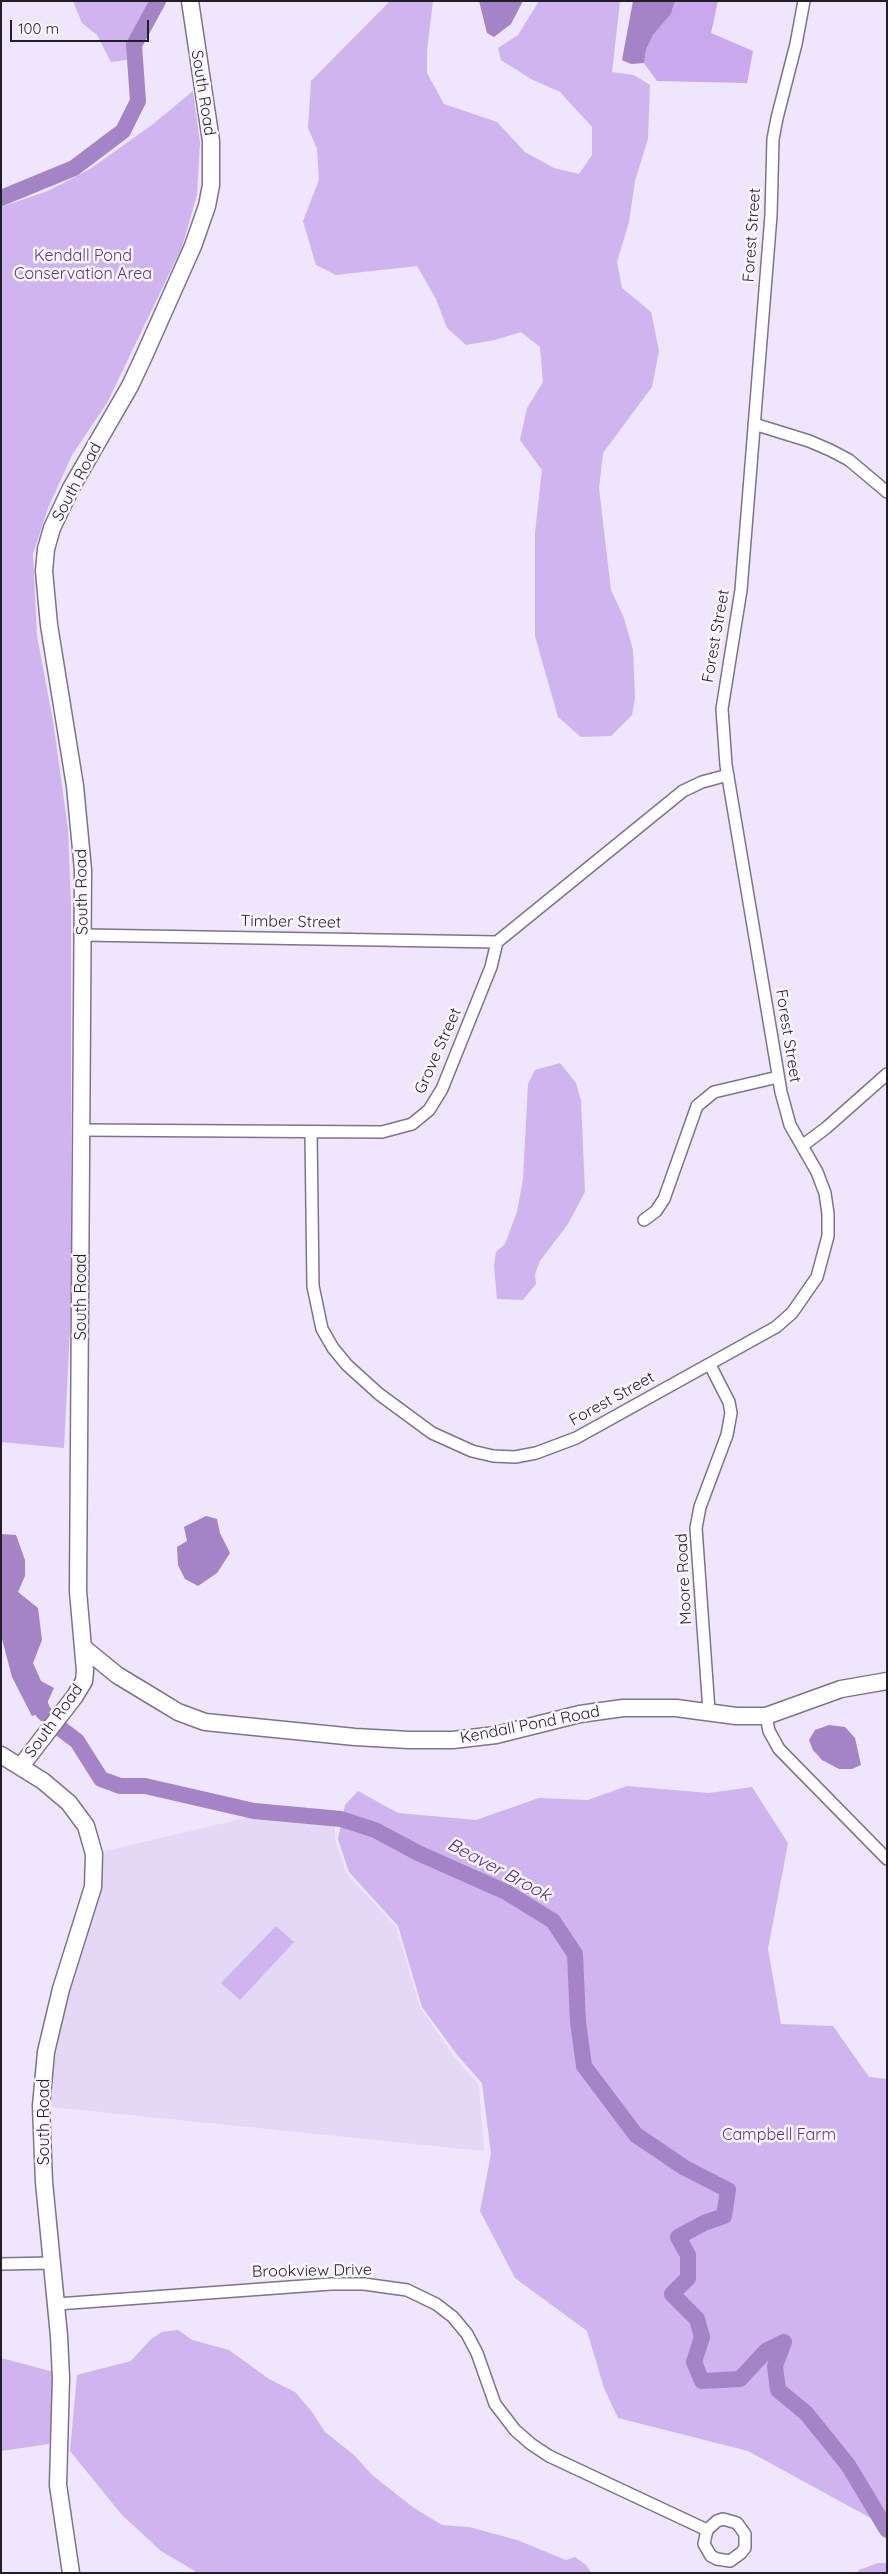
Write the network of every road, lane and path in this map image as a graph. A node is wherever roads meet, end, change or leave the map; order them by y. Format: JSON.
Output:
{"nodes":[{"id":1,"x":190,"y":1,"type":"edge"},
{"id":2,"x":804,"y":1,"type":"edge"},
{"id":3,"x":754,"y":424,"type":"junction"},
{"id":4,"x":887,"y":492,"type":"edge"},
{"id":5,"x":728,"y":775,"type":"junction"},
{"id":6,"x":84,"y":935,"type":"junction"},
{"id":7,"x":497,"y":942,"type":"junction"},
{"id":8,"x":887,"y":1074,"type":"edge"},
{"id":9,"x":778,"y":1077,"type":"junction"},
{"id":10,"x":82,"y":1130,"type":"junction"},
{"id":11,"x":311,"y":1132,"type":"junction"},
{"id":12,"x":802,"y":1146,"type":"junction"},
{"id":13,"x":644,"y":1220,"type":"dead end"},
{"id":14,"x":710,"y":1365,"type":"junction"},
{"id":15,"x":84,"y":1648,"type":"junction"},
{"id":16,"x":117,"y":1675,"type":"junction"},
{"id":17,"x":84,"y":1681,"type":"junction"},
{"id":18,"x":887,"y":1681,"type":"edge"},
{"id":19,"x":708,"y":1711,"type":"junction"},
{"id":20,"x":766,"y":1716,"type":"junction"},
{"id":21,"x":1,"y":1755,"type":"edge"},
{"id":22,"x":20,"y":1766,"type":"junction"},
{"id":23,"x":887,"y":1859,"type":"edge"},
{"id":24,"x":52,"y":2263,"type":"junction"},
{"id":25,"x":1,"y":2264,"type":"edge"},
{"id":26,"x":57,"y":2304,"type":"junction"},
{"id":27,"x":706,"y":2530,"type":"dead end"},
{"id":28,"x":71,"y":2573,"type":"edge"}],
"edges":[{"from":1,"to":6,"type":"street","name":"South Road"},
{"from":2,"to":3,"type":"street","name":"Forest Street"},
{"from":3,"to":4,"type":"street"},
{"from":3,"to":5,"type":"street","name":"Forest Street"},
{"from":5,"to":7,"type":"street"},
{"from":5,"to":9,"type":"street","name":"Forest Street"},
{"from":6,"to":7,"type":"street","name":"Timber Street"},
{"from":6,"to":10,"type":"street","name":"South Road"},
{"from":7,"to":11,"type":"street","name":"Grove Street"},
{"from":8,"to":12,"type":"street"},
{"from":9,"to":12,"type":"street","name":"Forest Street"},
{"from":9,"to":13,"type":"street"},
{"from":10,"to":11,"type":"street","name":"Grove Street"},
{"from":10,"to":15,"type":"street","name":"South Road"},
{"from":11,"to":14,"type":"street","name":"Forest Street"},
{"from":12,"to":14,"type":"street","name":"Forest Street"},
{"from":14,"to":19,"type":"street","name":"Moore Road"},
{"from":15,"to":16,"type":"street","name":"Kendall Pond Road"},
{"from":15,"to":17,"type":"street","name":"South Road"},
{"from":16,"to":17,"type":"street"},
{"from":16,"to":19,"type":"street","name":"Kendall Pond Road"},
{"from":17,"to":22,"type":"street","name":"South Road"},
{"from":18,"to":20,"type":"street","name":"Kendall Pond Road"},
{"from":19,"to":20,"type":"street","name":"Kendall Pond Road"},
{"from":20,"to":23,"type":"street"},
{"from":21,"to":22,"type":"street"},
{"from":22,"to":24,"type":"street","name":"South Road"},
{"from":24,"to":25,"type":"street"},
{"from":24,"to":26,"type":"street","name":"South Road"},
{"from":26,"to":27,"type":"street","name":"Brookview Drive"},
{"from":26,"to":28,"type":"street","name":"South Road"}]}
